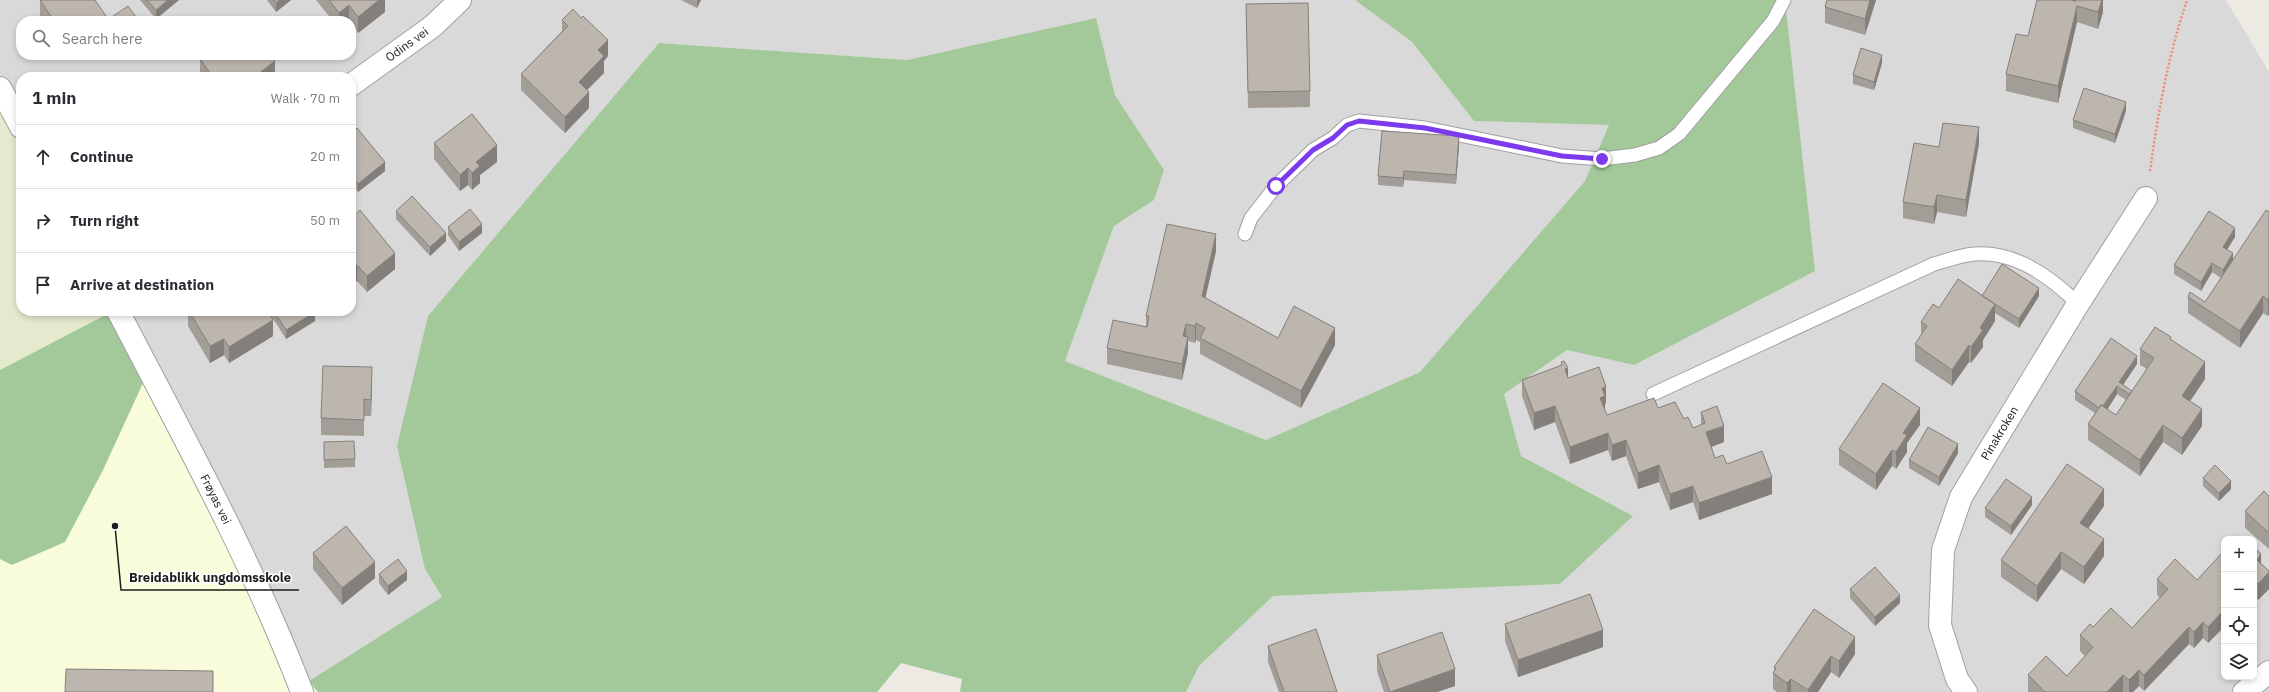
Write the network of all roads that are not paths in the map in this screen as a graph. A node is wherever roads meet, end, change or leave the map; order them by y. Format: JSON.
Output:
{"nodes":[{"id":1,"x":460,"y":0,"type":"edge"},
{"id":2,"x":1784,"y":0,"type":"edge"},
{"id":3,"x":356,"y":81,"type":"edge"},
{"id":4,"x":0,"y":88,"type":"edge"},
{"id":5,"x":16,"y":118,"type":"edge"},
{"id":6,"x":2146,"y":198,"type":"road end"},
{"id":7,"x":1245,"y":234,"type":"dead end"},
{"id":8,"x":2078,"y":304,"type":"junction"},
{"id":9,"x":121,"y":316,"type":"edge"},
{"id":10,"x":1653,"y":394,"type":"dead end"},
{"id":11,"x":2269,"y":672,"type":"edge"},
{"id":12,"x":302,"y":692,"type":"edge"},
{"id":13,"x":1966,"y":692,"type":"edge"},
{"id":14,"x":2244,"y":692,"type":"edge"}],
"edges":[{"from":1,"to":3,"type":"street","name":"Odins vei"},
{"from":2,"to":7,"type":"lane"},
{"from":4,"to":5,"type":"street"},
{"from":6,"to":8,"type":"street","name":"Pinakroken"},
{"from":8,"to":10,"type":"lane"},
{"from":8,"to":13,"type":"street","name":"Pinakroken"},
{"from":9,"to":12,"type":"street","name":"Frøyas vei"},
{"from":11,"to":14,"type":"street"}]}
